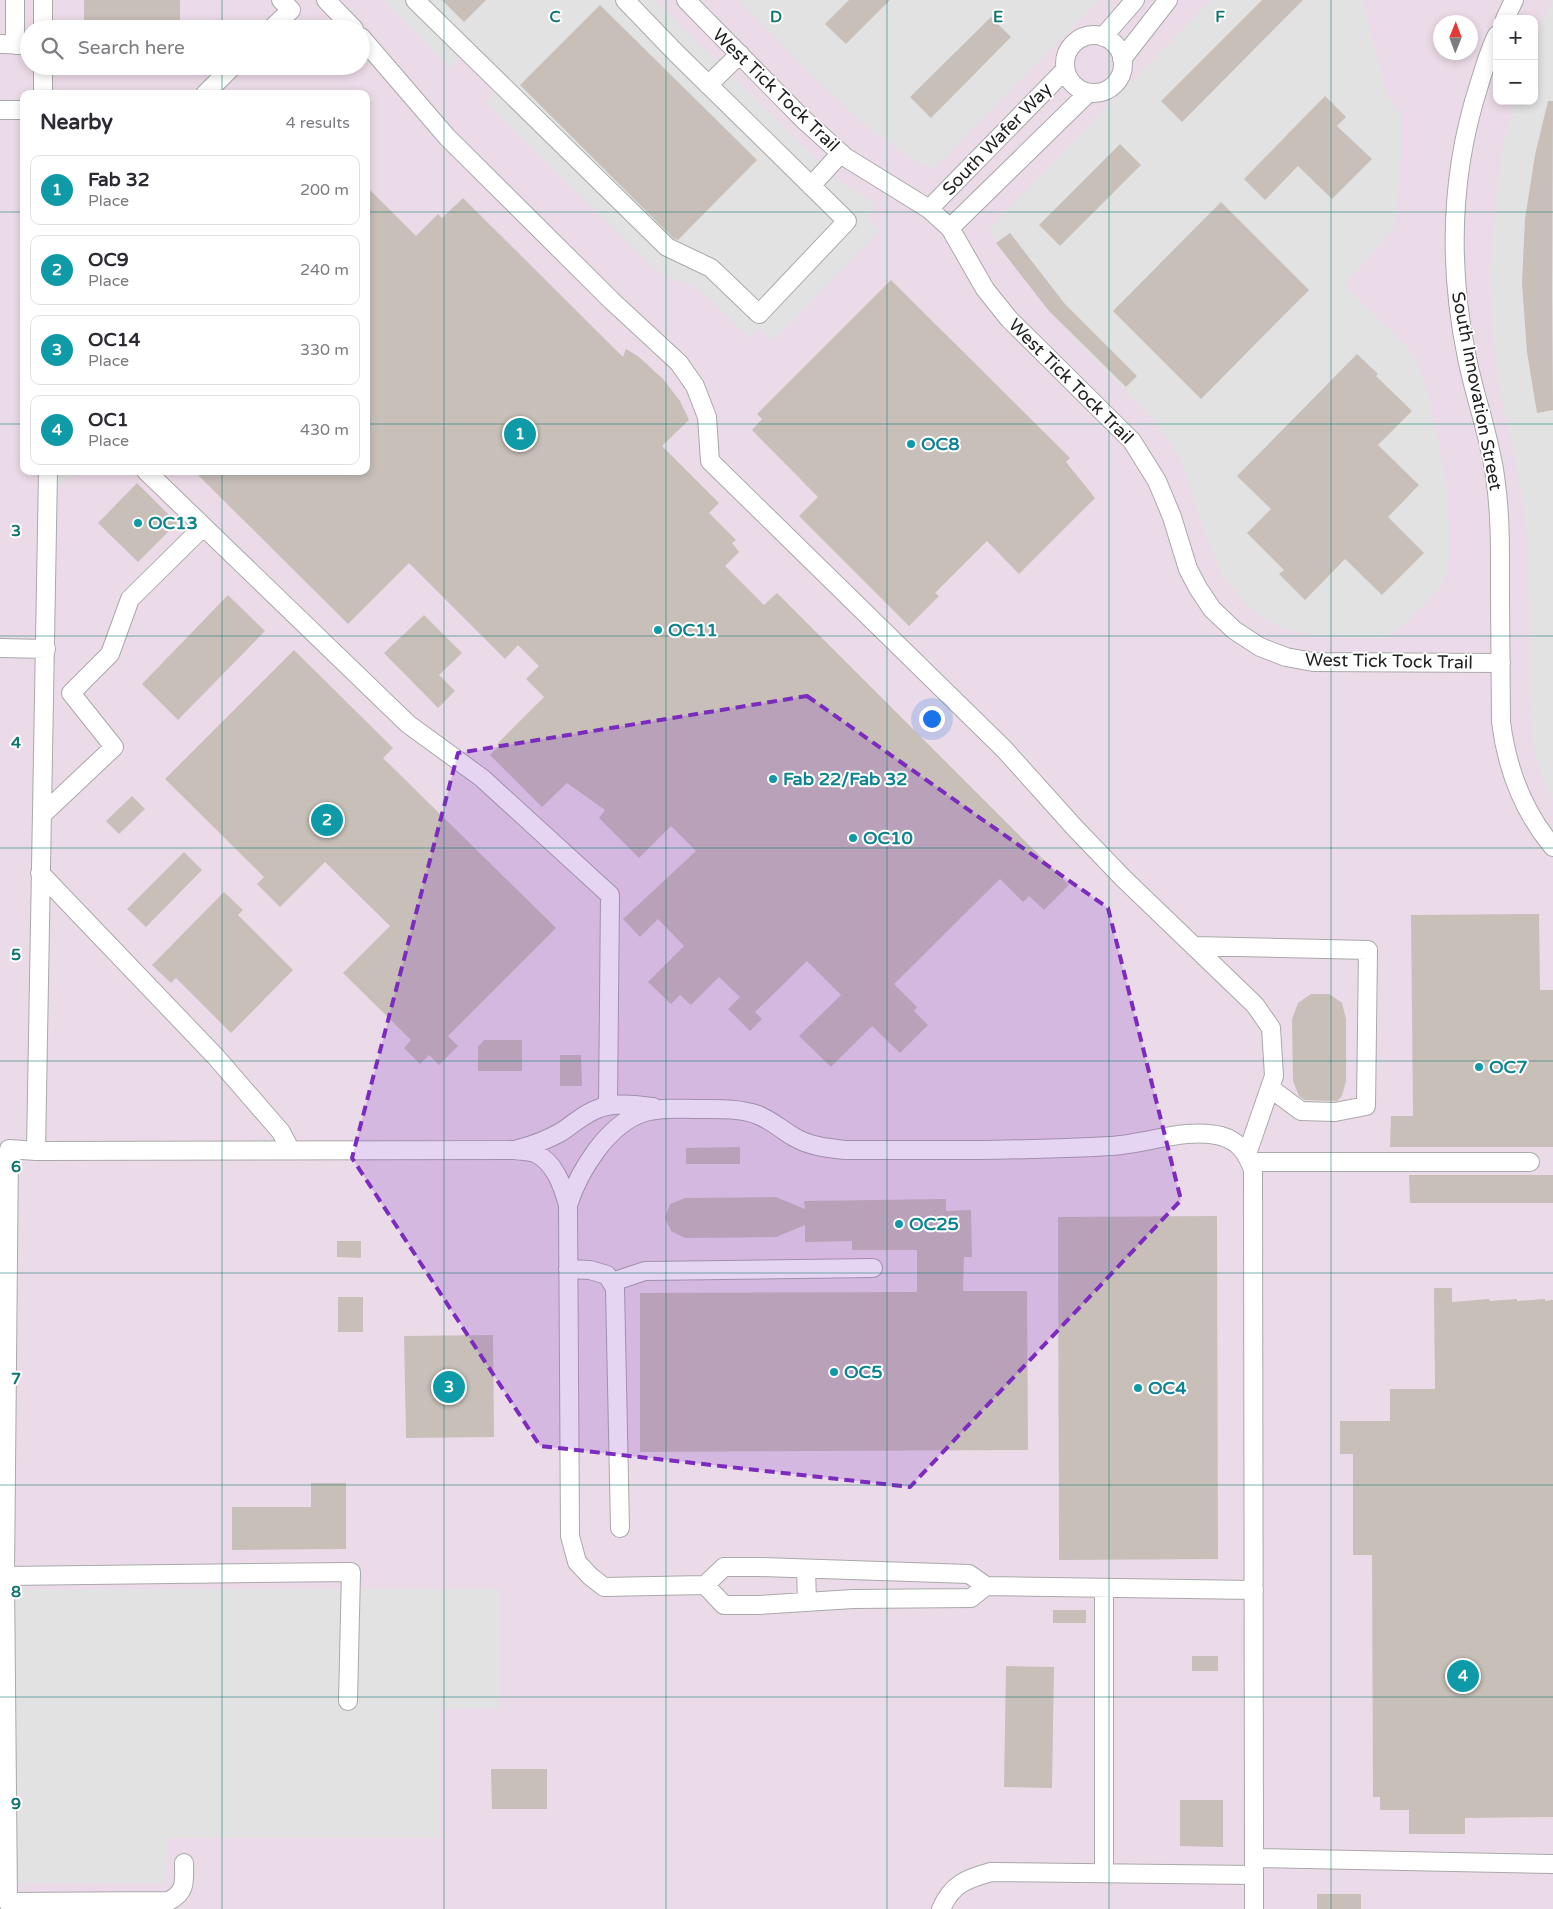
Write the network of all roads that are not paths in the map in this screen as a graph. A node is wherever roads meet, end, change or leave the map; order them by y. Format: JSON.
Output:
{"nodes":[{"id":1,"x":15,"y":0,"type":"edge"},
{"id":2,"x":43,"y":0,"type":"edge"},
{"id":3,"x":281,"y":0,"type":"edge"},
{"id":4,"x":326,"y":0,"type":"edge"},
{"id":5,"x":415,"y":0,"type":"edge"},
{"id":6,"x":625,"y":0,"type":"edge"},
{"id":7,"x":686,"y":0,"type":"edge"},
{"id":8,"x":1135,"y":0,"type":"edge"},
{"id":9,"x":1168,"y":0,"type":"edge"},
{"id":10,"x":1514,"y":0,"type":"edge"},
{"id":11,"x":1507,"y":15,"type":"edge"},
{"id":12,"x":43,"y":20,"type":"edge"},
{"id":13,"x":281,"y":20,"type":"edge"},
{"id":14,"x":345,"y":20,"type":"edge"},
{"id":15,"x":1103,"y":37,"type":"junction"},
{"id":16,"x":15,"y":45,"type":"edge"},
{"id":17,"x":370,"y":47,"type":"edge"},
{"id":18,"x":1493,"y":48,"type":"edge"},
{"id":19,"x":740,"y":54,"type":"junction"},
{"id":20,"x":1122,"y":59,"type":"junction"},
{"id":21,"x":1065,"y":70,"type":"junction"},
{"id":22,"x":43,"y":75,"type":"edge"},
{"id":23,"x":224,"y":75,"type":"edge"},
{"id":24,"x":708,"y":85,"type":"junction"},
{"id":25,"x":43,"y":90,"type":"edge"},
{"id":26,"x":209,"y":90,"type":"edge"},
{"id":27,"x":1088,"y":92,"type":"junction"},
{"id":28,"x":0,"y":110,"type":"edge"},
{"id":29,"x":20,"y":110,"type":"edge"},
{"id":30,"x":841,"y":153,"type":"junction"},
{"id":31,"x":811,"y":186,"type":"junction"},
{"id":32,"x":929,"y":209,"type":"junction"},
{"id":33,"x":950,"y":228,"type":"junction"},
{"id":34,"x":48,"y":475,"type":"edge"},
{"id":35,"x":150,"y":475,"type":"edge"},
{"id":36,"x":203,"y":527,"type":"junction"},
{"id":37,"x":0,"y":648,"type":"edge"},
{"id":38,"x":46,"y":649,"type":"junction"},
{"id":39,"x":1500,"y":663,"type":"junction"},
{"id":40,"x":43,"y":814,"type":"junction"},
{"id":41,"x":1553,"y":846,"type":"edge"},
{"id":42,"x":40,"y":873,"type":"junction"},
{"id":43,"x":1194,"y":946,"type":"junction"},
{"id":44,"x":1270,"y":1088,"type":"junction"},
{"id":45,"x":608,"y":1106,"type":"junction"},
{"id":46,"x":665,"y":1109,"type":"junction"},
{"id":47,"x":290,"y":1149,"type":"junction"},
{"id":48,"x":515,"y":1150,"type":"junction"},
{"id":49,"x":36,"y":1151,"type":"junction"},
{"id":50,"x":1249,"y":1158,"type":"junction"},
{"id":51,"x":1530,"y":1162,"type":"dead end"},
{"id":52,"x":568,"y":1206,"type":"junction"},
{"id":53,"x":873,"y":1268,"type":"dead end"},
{"id":54,"x":568,"y":1269,"type":"junction"},
{"id":55,"x":612,"y":1282,"type":"junction"},
{"id":56,"x":620,"y":1528,"type":"dead end"},
{"id":57,"x":806,"y":1569,"type":"junction"},
{"id":58,"x":5,"y":1576,"type":"junction"},
{"id":59,"x":706,"y":1585,"type":"junction"},
{"id":60,"x":986,"y":1586,"type":"junction"},
{"id":61,"x":1104,"y":1588,"type":"junction"},
{"id":62,"x":1254,"y":1590,"type":"junction"},
{"id":63,"x":807,"y":1602,"type":"junction"},
{"id":64,"x":348,"y":1701,"type":"dead end"},
{"id":65,"x":184,"y":1863,"type":"dead end"},
{"id":66,"x":1553,"y":1864,"type":"edge"},
{"id":67,"x":1254,"y":1867,"type":"junction"},
{"id":68,"x":1104,"y":1874,"type":"junction"},
{"id":69,"x":9,"y":1906,"type":"edge"},
{"id":70,"x":941,"y":1909,"type":"edge"},
{"id":71,"x":1254,"y":1909,"type":"edge"}],
"edges":[{"from":1,"to":16,"type":"street"},
{"from":2,"to":12,"type":"street"},
{"from":3,"to":13,"type":"street"},
{"from":4,"to":14,"type":"street"},
{"from":5,"to":31,"type":"street"},
{"from":6,"to":24,"type":"street"},
{"from":7,"to":19,"type":"street","name":"West Tick Tock Trail"},
{"from":8,"to":15,"type":"street"},
{"from":9,"to":20,"type":"street"},
{"from":10,"to":11,"type":"street"},
{"from":15,"to":20,"type":"street"},
{"from":15,"to":21,"type":"street","name":"South Wafer Way"},
{"from":17,"to":43,"type":"street"},
{"from":18,"to":39,"type":"street","name":"South Innovation Street"},
{"from":19,"to":24,"type":"street"},
{"from":19,"to":30,"type":"street","name":"West Tick Tock Trail"},
{"from":20,"to":27,"type":"street"},
{"from":21,"to":27,"type":"street","name":"South Wafer Way"},
{"from":21,"to":32,"type":"street","name":"South Wafer Way"},
{"from":22,"to":25,"type":"street"},
{"from":23,"to":26,"type":"street"},
{"from":24,"to":31,"type":"street"},
{"from":27,"to":33,"type":"street","name":"South Wafer Way"},
{"from":28,"to":29,"type":"street"},
{"from":30,"to":31,"type":"street"},
{"from":30,"to":32,"type":"street","name":"West Tick Tock Trail"},
{"from":32,"to":33,"type":"street","name":"West Tick Tock Trail"},
{"from":33,"to":39,"type":"street","name":"West Tick Tock Trail"},
{"from":34,"to":38,"type":"street"},
{"from":35,"to":36,"type":"street"},
{"from":36,"to":40,"type":"street"},
{"from":36,"to":45,"type":"street"},
{"from":37,"to":38,"type":"street"},
{"from":38,"to":40,"type":"street"},
{"from":39,"to":41,"type":"street","name":"South Innovation Street"},
{"from":40,"to":42,"type":"street"},
{"from":42,"to":47,"type":"street"},
{"from":42,"to":49,"type":"street"},
{"from":43,"to":44,"type":"street"},
{"from":43,"to":44,"type":"street"},
{"from":44,"to":50,"type":"street"},
{"from":45,"to":46,"type":"street"},
{"from":45,"to":48,"type":"street"},
{"from":46,"to":50,"type":"street"},
{"from":46,"to":52,"type":"street"},
{"from":47,"to":48,"type":"street"},
{"from":47,"to":49,"type":"street"},
{"from":48,"to":52,"type":"street"},
{"from":49,"to":58,"type":"street"},
{"from":50,"to":51,"type":"street"},
{"from":50,"to":62,"type":"street"},
{"from":52,"to":54,"type":"street"},
{"from":53,"to":55,"type":"street"},
{"from":54,"to":55,"type":"street"},
{"from":54,"to":59,"type":"street"},
{"from":55,"to":56,"type":"street"},
{"from":57,"to":59,"type":"street"},
{"from":57,"to":60,"type":"street"},
{"from":57,"to":63,"type":"street"},
{"from":58,"to":64,"type":"street"},
{"from":58,"to":69,"type":"street"},
{"from":59,"to":63,"type":"street"},
{"from":60,"to":61,"type":"street"},
{"from":60,"to":63,"type":"street"},
{"from":61,"to":62,"type":"street"},
{"from":61,"to":68,"type":"street"},
{"from":62,"to":67,"type":"street"},
{"from":65,"to":69,"type":"street"},
{"from":66,"to":67,"type":"street"},
{"from":67,"to":68,"type":"street"},
{"from":67,"to":71,"type":"street"},
{"from":68,"to":70,"type":"street"}]}
